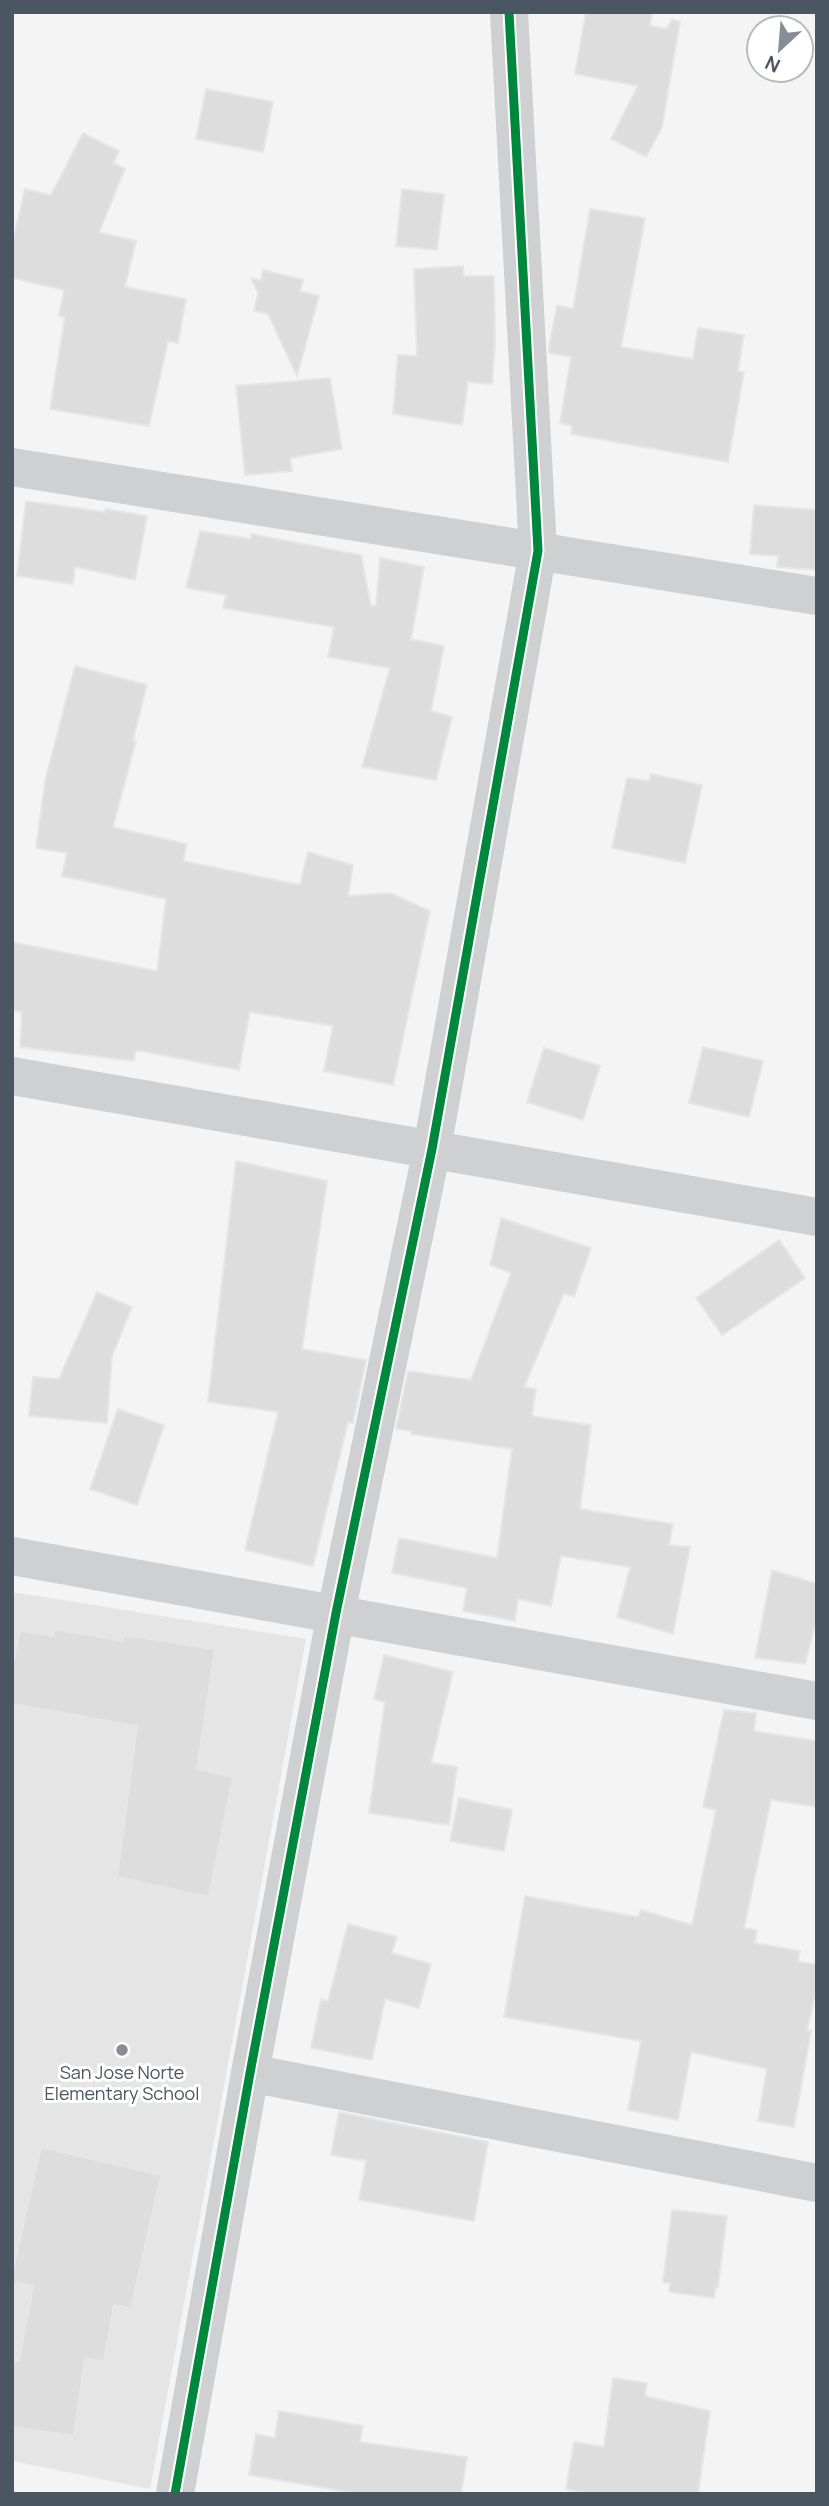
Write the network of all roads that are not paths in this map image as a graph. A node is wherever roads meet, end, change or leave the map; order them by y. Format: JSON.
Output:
{"nodes":[{"id":1,"x":509,"y":12,"type":"edge"},
{"id":2,"x":12,"y":467,"type":"edge"},
{"id":3,"x":538,"y":551,"type":"junction"},
{"id":4,"x":817,"y":596,"type":"edge"},
{"id":5,"x":12,"y":1076,"type":"edge"},
{"id":6,"x":432,"y":1149,"type":"junction"},
{"id":7,"x":817,"y":1217,"type":"edge"},
{"id":8,"x":12,"y":1556,"type":"edge"},
{"id":9,"x":336,"y":1613,"type":"junction"},
{"id":10,"x":817,"y":1700,"type":"edge"},
{"id":11,"x":250,"y":2073,"type":"junction"},
{"id":12,"x":817,"y":2183,"type":"edge"},
{"id":13,"x":175,"y":2494,"type":"edge"}],
"edges":[{"from":1,"to":3,"type":"street"},
{"from":2,"to":3,"type":"street"},
{"from":3,"to":4,"type":"street"},
{"from":3,"to":6,"type":"street"},
{"from":5,"to":6,"type":"street"},
{"from":6,"to":7,"type":"street"},
{"from":6,"to":9,"type":"street"},
{"from":8,"to":9,"type":"street"},
{"from":9,"to":10,"type":"street"},
{"from":9,"to":11,"type":"street"},
{"from":11,"to":12,"type":"street"},
{"from":11,"to":13,"type":"street"}]}
